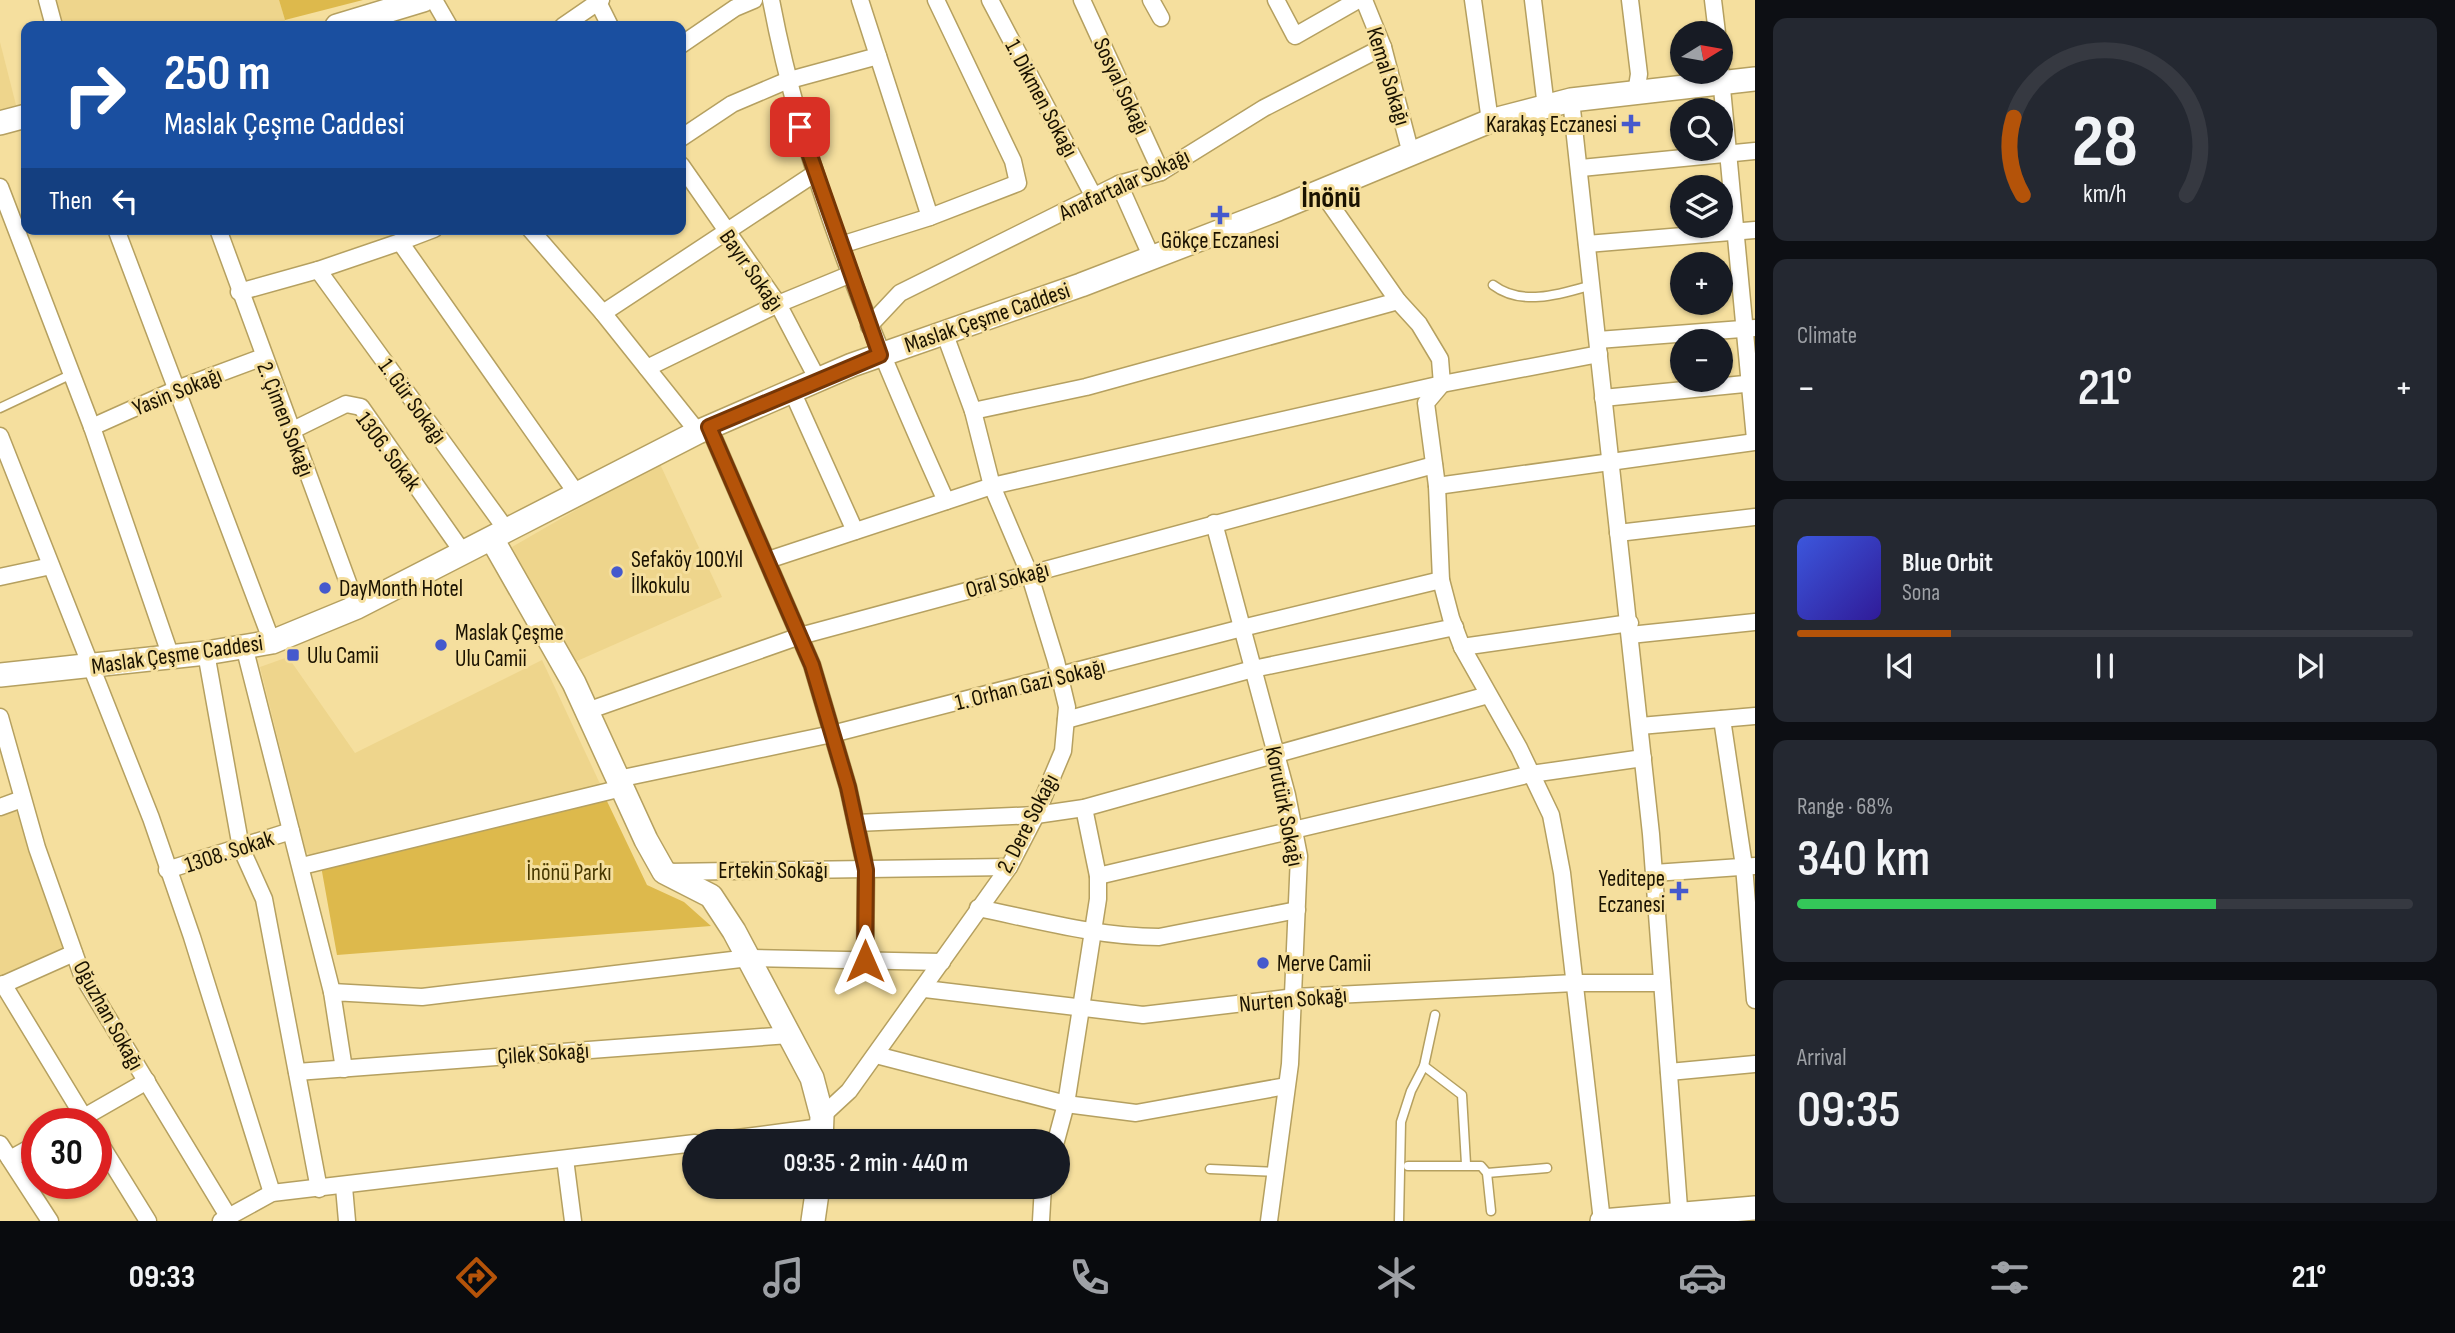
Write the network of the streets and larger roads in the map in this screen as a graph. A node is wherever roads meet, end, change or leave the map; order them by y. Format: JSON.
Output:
{"nodes":[{"id":1,"x":47,"y":0,"type":"edge"},
{"id":2,"x":423,"y":0,"type":"edge"},
{"id":3,"x":434,"y":0,"type":"edge"},
{"id":4,"x":754,"y":0,"type":"edge"},
{"id":5,"x":771,"y":0,"type":"edge"},
{"id":6,"x":860,"y":0,"type":"edge"},
{"id":7,"x":936,"y":0,"type":"edge"},
{"id":8,"x":990,"y":0,"type":"edge"},
{"id":9,"x":1082,"y":0,"type":"edge"},
{"id":10,"x":1151,"y":0,"type":"edge"},
{"id":11,"x":1276,"y":0,"type":"edge"},
{"id":12,"x":1358,"y":0,"type":"edge"},
{"id":13,"x":1364,"y":0,"type":"edge"},
{"id":14,"x":1473,"y":0,"type":"edge"},
{"id":15,"x":1532,"y":0,"type":"edge"},
{"id":16,"x":1630,"y":0,"type":"edge"},
{"id":17,"x":1713,"y":0,"type":"edge"},
{"id":18,"x":599,"y":1,"type":"edge"},
{"id":19,"x":1161,"y":18,"type":"dead end"},
{"id":20,"x":53,"y":21,"type":"edge"},
{"id":21,"x":354,"y":21,"type":"edge"},
{"id":22,"x":446,"y":21,"type":"edge"},
{"id":23,"x":570,"y":21,"type":"edge"},
{"id":24,"x":608,"y":21,"type":"edge"},
{"id":25,"x":1716,"y":21,"type":"edge"},
{"id":26,"x":686,"y":42,"type":"edge"},
{"id":27,"x":1383,"y":47,"type":"junction"},
{"id":28,"x":878,"y":56,"type":"junction"},
{"id":29,"x":1733,"y":76,"type":"edge"},
{"id":30,"x":1755,"y":79,"type":"edge"},
{"id":31,"x":786,"y":81,"type":"junction"},
{"id":32,"x":1678,"y":84,"type":"edge"},
{"id":33,"x":1636,"y":93,"type":"junction"},
{"id":34,"x":1571,"y":100,"type":"junction"},
{"id":35,"x":1546,"y":107,"type":"junction"},
{"id":36,"x":21,"y":117,"type":"edge"},
{"id":37,"x":1490,"y":121,"type":"junction"},
{"id":38,"x":0,"y":123,"type":"edge"},
{"id":39,"x":686,"y":135,"type":"edge"},
{"id":40,"x":1755,"y":151,"type":"edge"},
{"id":41,"x":1412,"y":154,"type":"junction"},
{"id":42,"x":1733,"y":154,"type":"edge"},
{"id":43,"x":1670,"y":160,"type":"edge"},
{"id":44,"x":1730,"y":161,"type":"edge"},
{"id":45,"x":1581,"y":168,"type":"junction"},
{"id":46,"x":1161,"y":172,"type":"junction"},
{"id":47,"x":686,"y":173,"type":"edge"},
{"id":48,"x":814,"y":174,"type":"junction"},
{"id":49,"x":1119,"y":184,"type":"junction"},
{"id":50,"x":0,"y":187,"type":"edge"},
{"id":51,"x":1321,"y":191,"type":"junction"},
{"id":52,"x":1094,"y":197,"type":"junction"},
{"id":53,"x":930,"y":217,"type":"junction"},
{"id":54,"x":1755,"y":230,"type":"edge"},
{"id":55,"x":724,"y":231,"type":"junction"},
{"id":56,"x":1736,"y":232,"type":"junction"},
{"id":57,"x":119,"y":235,"type":"edge"},
{"id":58,"x":220,"y":235,"type":"edge"},
{"id":59,"x":418,"y":235,"type":"edge"},
{"id":60,"x":542,"y":235,"type":"edge"},
{"id":61,"x":400,"y":242,"type":"junction"},
{"id":62,"x":1587,"y":244,"type":"junction"},
{"id":63,"x":841,"y":245,"type":"junction"},
{"id":64,"x":1152,"y":257,"type":"junction"},
{"id":65,"x":318,"y":270,"type":"junction"},
{"id":66,"x":851,"y":274,"type":"junction"},
{"id":67,"x":239,"y":292,"type":"junction"},
{"id":68,"x":1398,"y":301,"type":"junction"},
{"id":69,"x":778,"y":304,"type":"junction"},
{"id":70,"x":603,"y":313,"type":"junction"},
{"id":71,"x":869,"y":326,"type":"junction"},
{"id":72,"x":1749,"y":328,"type":"edge"},
{"id":73,"x":944,"y":332,"type":"junction"},
{"id":74,"x":1598,"y":347,"type":"junction"},
{"id":75,"x":880,"y":355,"type":"junction"},
{"id":76,"x":263,"y":357,"type":"junction"},
{"id":77,"x":647,"y":368,"type":"junction"},
{"id":78,"x":817,"y":380,"type":"junction"},
{"id":79,"x":1442,"y":384,"type":"junction"},
{"id":80,"x":1752,"y":384,"type":"edge"},
{"id":81,"x":177,"y":389,"type":"junction"},
{"id":82,"x":793,"y":391,"type":"junction"},
{"id":83,"x":1603,"y":398,"type":"junction"},
{"id":84,"x":973,"y":411,"type":"junction"},
{"id":85,"x":92,"y":427,"type":"junction"},
{"id":86,"x":703,"y":430,"type":"junction"},
{"id":87,"x":291,"y":431,"type":"junction"},
{"id":88,"x":0,"y":436,"type":"edge"},
{"id":89,"x":1755,"y":440,"type":"edge"},
{"id":90,"x":1434,"y":464,"type":"junction"},
{"id":91,"x":1611,"y":464,"type":"junction"},
{"id":92,"x":992,"y":485,"type":"junction"},
{"id":93,"x":1437,"y":486,"type":"junction"},
{"id":94,"x":577,"y":494,"type":"junction"},
{"id":95,"x":946,"y":501,"type":"junction"},
{"id":96,"x":1755,"y":517,"type":"edge"},
{"id":97,"x":1214,"y":523,"type":"junction"},
{"id":98,"x":855,"y":531,"type":"junction"},
{"id":99,"x":1618,"y":533,"type":"junction"},
{"id":100,"x":500,"y":535,"type":"junction"},
{"id":101,"x":464,"y":554,"type":"junction"},
{"id":102,"x":768,"y":560,"type":"junction"},
{"id":103,"x":51,"y":566,"type":"junction"},
{"id":104,"x":1028,"y":573,"type":"junction"},
{"id":105,"x":0,"y":577,"type":"edge"},
{"id":106,"x":1441,"y":580,"type":"junction"},
{"id":107,"x":357,"y":607,"type":"junction"},
{"id":108,"x":1755,"y":622,"type":"edge"},
{"id":109,"x":1455,"y":627,"type":"junction"},
{"id":110,"x":1242,"y":628,"type":"junction"},
{"id":111,"x":1630,"y":629,"type":"junction"},
{"id":112,"x":800,"y":636,"type":"junction"},
{"id":113,"x":272,"y":642,"type":"junction"},
{"id":114,"x":244,"y":646,"type":"junction"},
{"id":115,"x":1462,"y":647,"type":"junction"},
{"id":116,"x":206,"y":653,"type":"junction"},
{"id":117,"x":171,"y":657,"type":"junction"},
{"id":118,"x":90,"y":665,"type":"junction"},
{"id":119,"x":1253,"y":669,"type":"junction"},
{"id":120,"x":0,"y":675,"type":"edge"},
{"id":121,"x":1060,"y":677,"type":"junction"},
{"id":122,"x":1488,"y":695,"type":"junction"},
{"id":123,"x":587,"y":711,"type":"junction"},
{"id":124,"x":1755,"y":716,"type":"edge"},
{"id":125,"x":0,"y":718,"type":"edge"},
{"id":126,"x":1722,"y":719,"type":"junction"},
{"id":127,"x":1066,"y":720,"type":"junction"},
{"id":128,"x":1640,"y":726,"type":"junction"},
{"id":129,"x":832,"y":734,"type":"junction"},
{"id":130,"x":1276,"y":752,"type":"junction"},
{"id":131,"x":1643,"y":758,"type":"junction"},
{"id":132,"x":1531,"y":774,"type":"junction"},
{"id":133,"x":620,"y":784,"type":"junction"},
{"id":134,"x":22,"y":799,"type":"junction"},
{"id":135,"x":0,"y":807,"type":"edge"},
{"id":136,"x":1084,"y":808,"type":"junction"},
{"id":137,"x":1036,"y":815,"type":"junction"},
{"id":138,"x":856,"y":823,"type":"junction"},
{"id":139,"x":1294,"y":828,"type":"junction"},
{"id":140,"x":291,"y":831,"type":"junction"},
{"id":141,"x":241,"y":848,"type":"junction"},
{"id":142,"x":302,"y":866,"type":"junction"},
{"id":143,"x":1749,"y":866,"type":"edge"},
{"id":144,"x":1009,"y":867,"type":"junction"},
{"id":145,"x":167,"y":870,"type":"junction"},
{"id":146,"x":866,"y":870,"type":"junction"},
{"id":147,"x":664,"y":872,"type":"junction"},
{"id":148,"x":1654,"y":873,"type":"junction"},
{"id":149,"x":1098,"y":876,"type":"junction"},
{"id":150,"x":978,"y":908,"type":"junction"},
{"id":151,"x":1297,"y":910,"type":"junction"},
{"id":152,"x":1093,"y":932,"type":"junction"},
{"id":153,"x":74,"y":953,"type":"junction"},
{"id":154,"x":748,"y":958,"type":"junction"},
{"id":155,"x":865,"y":961,"type":"junction"},
{"id":156,"x":942,"y":962,"type":"junction"},
{"id":157,"x":1574,"y":983,"type":"junction"},
{"id":158,"x":1662,"y":983,"type":"junction"},
{"id":159,"x":2,"y":985,"type":"edge"},
{"id":160,"x":925,"y":989,"type":"junction"},
{"id":161,"x":332,"y":992,"type":"junction"},
{"id":162,"x":1295,"y":997,"type":"junction"},
{"id":163,"x":1755,"y":1000,"type":"edge"},
{"id":164,"x":1081,"y":1008,"type":"junction"},
{"id":165,"x":789,"y":1035,"type":"junction"},
{"id":166,"x":876,"y":1055,"type":"junction"},
{"id":167,"x":1755,"y":1064,"type":"edge"},
{"id":168,"x":344,"y":1069,"type":"junction"},
{"id":169,"x":297,"y":1072,"type":"junction"},
{"id":170,"x":1669,"y":1072,"type":"junction"},
{"id":171,"x":146,"y":1081,"type":"junction"},
{"id":172,"x":1286,"y":1086,"type":"junction"},
{"id":173,"x":1066,"y":1104,"type":"junction"},
{"id":174,"x":73,"y":1108,"type":"edge"},
{"id":175,"x":102,"y":1108,"type":"edge"},
{"id":176,"x":821,"y":1128,"type":"edge"},
{"id":177,"x":1059,"y":1129,"type":"edge"},
{"id":178,"x":0,"y":1144,"type":"edge"},
{"id":179,"x":682,"y":1145,"type":"edge"},
{"id":180,"x":21,"y":1153,"type":"edge"},
{"id":181,"x":10,"y":1159,"type":"junction"},
{"id":182,"x":565,"y":1159,"type":"junction"},
{"id":183,"x":112,"y":1163,"type":"edge"},
{"id":184,"x":344,"y":1186,"type":"junction"},
{"id":185,"x":319,"y":1189,"type":"junction"},
{"id":186,"x":271,"y":1193,"type":"junction"},
{"id":187,"x":816,"y":1199,"type":"edge"},
{"id":188,"x":1042,"y":1199,"type":"edge"},
{"id":189,"x":1755,"y":1208,"type":"edge"},
{"id":190,"x":1680,"y":1218,"type":"edge"},
{"id":191,"x":225,"y":1219,"type":"edge"},
{"id":192,"x":50,"y":1221,"type":"edge"},
{"id":193,"x":148,"y":1221,"type":"edge"},
{"id":194,"x":347,"y":1221,"type":"edge"},
{"id":195,"x":573,"y":1221,"type":"edge"},
{"id":196,"x":813,"y":1221,"type":"edge"},
{"id":197,"x":1040,"y":1221,"type":"edge"},
{"id":198,"x":1269,"y":1221,"type":"edge"},
{"id":199,"x":1602,"y":1221,"type":"edge"}],
"edges":[{"from":1,"to":20,"type":"street"},
{"from":2,"to":21,"type":"street"},
{"from":3,"to":22,"type":"street"},
{"from":4,"to":26,"type":"street"},
{"from":5,"to":31,"type":"street"},
{"from":6,"to":28,"type":"street"},
{"from":7,"to":53,"type":"street"},
{"from":8,"to":52,"type":"street","name":"1. Dikmen Sokağı"},
{"from":9,"to":46,"type":"street","name":"Sosyal Sokağı"},
{"from":10,"to":19,"type":"street"},
{"from":11,"to":12,"type":"street"},
{"from":13,"to":27,"type":"street","name":"Kemal Sokağı"},
{"from":14,"to":37,"type":"street"},
{"from":15,"to":35,"type":"street"},
{"from":16,"to":33,"type":"street"},
{"from":17,"to":25,"type":"street"},
{"from":18,"to":23,"type":"street"},
{"from":18,"to":24,"type":"street"},
{"from":27,"to":41,"type":"street","name":"Kemal Sokağı"},
{"from":27,"to":46,"type":"street","name":"Anafartalar Sokağı"},
{"from":28,"to":31,"type":"street"},
{"from":28,"to":53,"type":"street"},
{"from":29,"to":30,"type":"street","name":"Maslak Çeşme Caddesi"},
{"from":31,"to":39,"type":"street"},
{"from":31,"to":48,"type":"street"},
{"from":32,"to":33,"type":"street","name":"Maslak Çeşme Caddesi"},
{"from":33,"to":34,"type":"street","name":"Maslak Çeşme Caddesi"},
{"from":34,"to":35,"type":"street","name":"Maslak Çeşme Caddesi"},
{"from":34,"to":45,"type":"street"},
{"from":35,"to":37,"type":"street","name":"Maslak Çeşme Caddesi"},
{"from":36,"to":38,"type":"street"},
{"from":37,"to":41,"type":"street","name":"Maslak Çeşme Caddesi"},
{"from":40,"to":42,"type":"street"},
{"from":41,"to":51,"type":"street","name":"Maslak Çeşme Caddesi"},
{"from":43,"to":45,"type":"street"},
{"from":44,"to":56,"type":"street"},
{"from":45,"to":62,"type":"street"},
{"from":46,"to":49,"type":"street","name":"Anafartalar Sokağı"},
{"from":47,"to":55,"type":"street","name":"Bayır Sokağı"},
{"from":48,"to":55,"type":"street"},
{"from":48,"to":63,"type":"street"},
{"from":49,"to":52,"type":"street","name":"Anafartalar Sokağı"},
{"from":49,"to":64,"type":"street"},
{"from":50,"to":85,"type":"street"},
{"from":51,"to":64,"type":"street","name":"Maslak Çeşme Caddesi"},
{"from":51,"to":68,"type":"street"},
{"from":52,"to":71,"type":"street","name":"Anafartalar Sokağı"},
{"from":53,"to":63,"type":"street"},
{"from":54,"to":56,"type":"street"},
{"from":55,"to":69,"type":"street","name":"Bayır Sokağı"},
{"from":55,"to":70,"type":"street"},
{"from":56,"to":62,"type":"street"},
{"from":56,"to":72,"type":"street"},
{"from":57,"to":81,"type":"street"},
{"from":58,"to":67,"type":"street","name":"2. Çimen Sokağı"},
{"from":59,"to":61,"type":"street"},
{"from":60,"to":70,"type":"street"},
{"from":61,"to":65,"type":"street"},
{"from":61,"to":94,"type":"street"},
{"from":62,"to":74,"type":"street"},
{"from":63,"to":66,"type":"street"},
{"from":64,"to":73,"type":"street","name":"Maslak Çeşme Caddesi"},
{"from":65,"to":67,"type":"street"},
{"from":65,"to":100,"type":"street","name":"1. Gür Sokağı"},
{"from":66,"to":69,"type":"street"},
{"from":66,"to":71,"type":"street"},
{"from":67,"to":76,"type":"street","name":"2. Çimen Sokağı"},
{"from":68,"to":79,"type":"street"},
{"from":68,"to":84,"type":"street"},
{"from":69,"to":77,"type":"street"},
{"from":69,"to":78,"type":"street","name":"Bayır Sokağı"},
{"from":70,"to":77,"type":"street"},
{"from":71,"to":75,"type":"street"},
{"from":72,"to":74,"type":"street"},
{"from":72,"to":80,"type":"street"},
{"from":73,"to":75,"type":"street","name":"Maslak Çeşme Caddesi"},
{"from":73,"to":84,"type":"street","name":"2. Dere Sokağı"},
{"from":74,"to":79,"type":"street"},
{"from":74,"to":83,"type":"street"},
{"from":75,"to":78,"type":"street","name":"Maslak Çeşme Caddesi"},
{"from":75,"to":95,"type":"street"},
{"from":76,"to":81,"type":"street","name":"Yasin Sokağı"},
{"from":76,"to":87,"type":"street","name":"2. Çimen Sokağı"},
{"from":77,"to":86,"type":"street"},
{"from":78,"to":82,"type":"street","name":"Maslak Çeşme Caddesi"},
{"from":79,"to":90,"type":"street"},
{"from":79,"to":92,"type":"street"},
{"from":80,"to":83,"type":"street"},
{"from":80,"to":89,"type":"street"},
{"from":81,"to":85,"type":"street","name":"Yasin Sokağı"},
{"from":81,"to":113,"type":"street"},
{"from":82,"to":86,"type":"street","name":"Maslak Çeşme Caddesi"},
{"from":82,"to":98,"type":"street"},
{"from":83,"to":91,"type":"street"},
{"from":84,"to":92,"type":"street","name":"2. Dere Sokağı"},
{"from":85,"to":117,"type":"street"},
{"from":86,"to":94,"type":"street","name":"Maslak Çeşme Caddesi"},
{"from":86,"to":102,"type":"street"},
{"from":87,"to":101,"type":"street","name":"1306. Sokak"},
{"from":87,"to":107,"type":"street","name":"2. Çimen Sokağı"},
{"from":88,"to":103,"type":"street"},
{"from":89,"to":91,"type":"street"},
{"from":90,"to":93,"type":"street"},
{"from":90,"to":97,"type":"street","name":"Oral Sokağı"},
{"from":91,"to":93,"type":"street"},
{"from":91,"to":99,"type":"street"},
{"from":92,"to":95,"type":"street"},
{"from":92,"to":104,"type":"street","name":"2. Dere Sokağı"},
{"from":93,"to":106,"type":"street"},
{"from":94,"to":100,"type":"street","name":"Maslak Çeşme Caddesi"},
{"from":95,"to":98,"type":"street"},
{"from":96,"to":99,"type":"street"},
{"from":97,"to":104,"type":"street","name":"Oral Sokağı"},
{"from":97,"to":110,"type":"street","name":"Korutürk Sokağı"},
{"from":98,"to":102,"type":"street"},
{"from":99,"to":111,"type":"street"},
{"from":100,"to":101,"type":"street","name":"Maslak Çeşme Caddesi"},
{"from":100,"to":123,"type":"street"},
{"from":101,"to":107,"type":"street","name":"Maslak Çeşme Caddesi"},
{"from":102,"to":112,"type":"street"},
{"from":103,"to":105,"type":"street"},
{"from":103,"to":118,"type":"street"},
{"from":104,"to":112,"type":"street","name":"Oral Sokağı"},
{"from":104,"to":121,"type":"street","name":"2. Dere Sokağı"},
{"from":106,"to":109,"type":"street"},
{"from":106,"to":110,"type":"street","name":"1. Orhan Gazi Sokağı"},
{"from":107,"to":113,"type":"street","name":"Maslak Çeşme Caddesi"},
{"from":108,"to":111,"type":"street"},
{"from":109,"to":115,"type":"street"},
{"from":109,"to":119,"type":"street"},
{"from":110,"to":119,"type":"street","name":"Korutürk Sokağı"},
{"from":110,"to":121,"type":"street","name":"1. Orhan Gazi Sokağı"},
{"from":111,"to":115,"type":"street"},
{"from":111,"to":128,"type":"street"},
{"from":112,"to":123,"type":"street","name":"Oral Sokağı"},
{"from":112,"to":129,"type":"street"},
{"from":113,"to":114,"type":"street","name":"Maslak Çeşme Caddesi"},
{"from":114,"to":116,"type":"street","name":"Maslak Çeşme Caddesi"},
{"from":114,"to":140,"type":"street"},
{"from":115,"to":122,"type":"street"},
{"from":116,"to":117,"type":"street","name":"Maslak Çeşme Caddesi"},
{"from":116,"to":141,"type":"street"},
{"from":117,"to":118,"type":"street","name":"Maslak Çeşme Caddesi"},
{"from":118,"to":120,"type":"street","name":"Maslak Çeşme Caddesi"},
{"from":118,"to":145,"type":"street"},
{"from":119,"to":127,"type":"street"},
{"from":119,"to":130,"type":"street","name":"Korutürk Sokağı"},
{"from":121,"to":127,"type":"street","name":"2. Dere Sokağı"},
{"from":121,"to":129,"type":"street","name":"1. Orhan Gazi Sokağı"},
{"from":122,"to":130,"type":"street"},
{"from":122,"to":132,"type":"street"},
{"from":123,"to":133,"type":"street"},
{"from":124,"to":126,"type":"street"},
{"from":125,"to":134,"type":"street","name":"Oğuzhan Sokağı"},
{"from":126,"to":128,"type":"street"},
{"from":126,"to":143,"type":"street"},
{"from":127,"to":137,"type":"street","name":"2. Dere Sokağı"},
{"from":128,"to":131,"type":"street"},
{"from":129,"to":133,"type":"street","name":"1. Orhan Gazi Sokağı"},
{"from":129,"to":138,"type":"street"},
{"from":130,"to":136,"type":"street"},
{"from":130,"to":139,"type":"street","name":"Korutürk Sokağı"},
{"from":131,"to":132,"type":"street"},
{"from":131,"to":148,"type":"street"},
{"from":132,"to":139,"type":"street"},
{"from":132,"to":157,"type":"street"},
{"from":133,"to":142,"type":"street","name":"1. Orhan Gazi Sokağı"},
{"from":133,"to":147,"type":"street"},
{"from":134,"to":135,"type":"street"},
{"from":134,"to":153,"type":"street","name":"Oğuzhan Sokağı"},
{"from":136,"to":137,"type":"street"},
{"from":136,"to":149,"type":"street"},
{"from":137,"to":138,"type":"street"},
{"from":137,"to":144,"type":"street","name":"2. Dere Sokağı"},
{"from":138,"to":146,"type":"street"},
{"from":139,"to":149,"type":"street"},
{"from":139,"to":151,"type":"street","name":"Korutürk Sokağı"},
{"from":140,"to":141,"type":"street","name":"1308. Sokak"},
{"from":140,"to":142,"type":"street"},
{"from":141,"to":145,"type":"street","name":"1308. Sokak"},
{"from":141,"to":169,"type":"street"},
{"from":142,"to":161,"type":"street"},
{"from":143,"to":148,"type":"street"},
{"from":143,"to":163,"type":"street"},
{"from":144,"to":146,"type":"street","name":"Ertekin Sokağı"},
{"from":144,"to":150,"type":"street","name":"2. Dere Sokağı"},
{"from":145,"to":186,"type":"street"},
{"from":146,"to":147,"type":"street","name":"Ertekin Sokağı"},
{"from":146,"to":155,"type":"street"},
{"from":147,"to":154,"type":"street"},
{"from":148,"to":158,"type":"street"},
{"from":149,"to":152,"type":"street"},
{"from":150,"to":152,"type":"street"},
{"from":150,"to":156,"type":"street","name":"2. Dere Sokağı"},
{"from":151,"to":152,"type":"street"},
{"from":151,"to":162,"type":"street","name":"Korutürk Sokağı"},
{"from":152,"to":164,"type":"street"},
{"from":153,"to":159,"type":"street"},
{"from":153,"to":171,"type":"street","name":"Oğuzhan Sokağı"},
{"from":154,"to":155,"type":"street"},
{"from":154,"to":161,"type":"street"},
{"from":154,"to":165,"type":"street"},
{"from":155,"to":156,"type":"street"},
{"from":156,"to":160,"type":"street","name":"2. Dere Sokağı"},
{"from":157,"to":158,"type":"street","name":"Nurten Sokağı"},
{"from":157,"to":162,"type":"street","name":"Nurten Sokağı"},
{"from":157,"to":199,"type":"street"},
{"from":158,"to":170,"type":"street"},
{"from":159,"to":174,"type":"street"},
{"from":160,"to":164,"type":"street","name":"Nurten Sokağı"},
{"from":160,"to":166,"type":"street","name":"2. Dere Sokağı"},
{"from":161,"to":168,"type":"street"},
{"from":162,"to":164,"type":"street","name":"Nurten Sokağı"},
{"from":162,"to":172,"type":"street","name":"Korutürk Sokağı"},
{"from":164,"to":173,"type":"street"},
{"from":165,"to":168,"type":"street","name":"Çilek Sokağı"},
{"from":165,"to":176,"type":"street"},
{"from":166,"to":173,"type":"street"},
{"from":166,"to":176,"type":"street","name":"2. Dere Sokağı"},
{"from":167,"to":170,"type":"street"},
{"from":168,"to":169,"type":"street","name":"Çilek Sokağı"},
{"from":169,"to":185,"type":"street"},
{"from":170,"to":190,"type":"street"},
{"from":171,"to":175,"type":"street"},
{"from":171,"to":191,"type":"street","name":"Oğuzhan Sokağı"},
{"from":172,"to":173,"type":"street"},
{"from":172,"to":198,"type":"street","name":"Korutürk Sokağı"},
{"from":173,"to":177,"type":"street"},
{"from":178,"to":181,"type":"street"},
{"from":179,"to":182,"type":"street"},
{"from":180,"to":181,"type":"street"},
{"from":181,"to":192,"type":"street"},
{"from":182,"to":184,"type":"street"},
{"from":182,"to":195,"type":"street"},
{"from":183,"to":193,"type":"street"},
{"from":184,"to":185,"type":"street"},
{"from":184,"to":194,"type":"street"},
{"from":185,"to":186,"type":"street"},
{"from":186,"to":191,"type":"street"},
{"from":187,"to":196,"type":"street"},
{"from":188,"to":197,"type":"street"},
{"from":189,"to":190,"type":"street"},
{"from":190,"to":199,"type":"street"}]}
